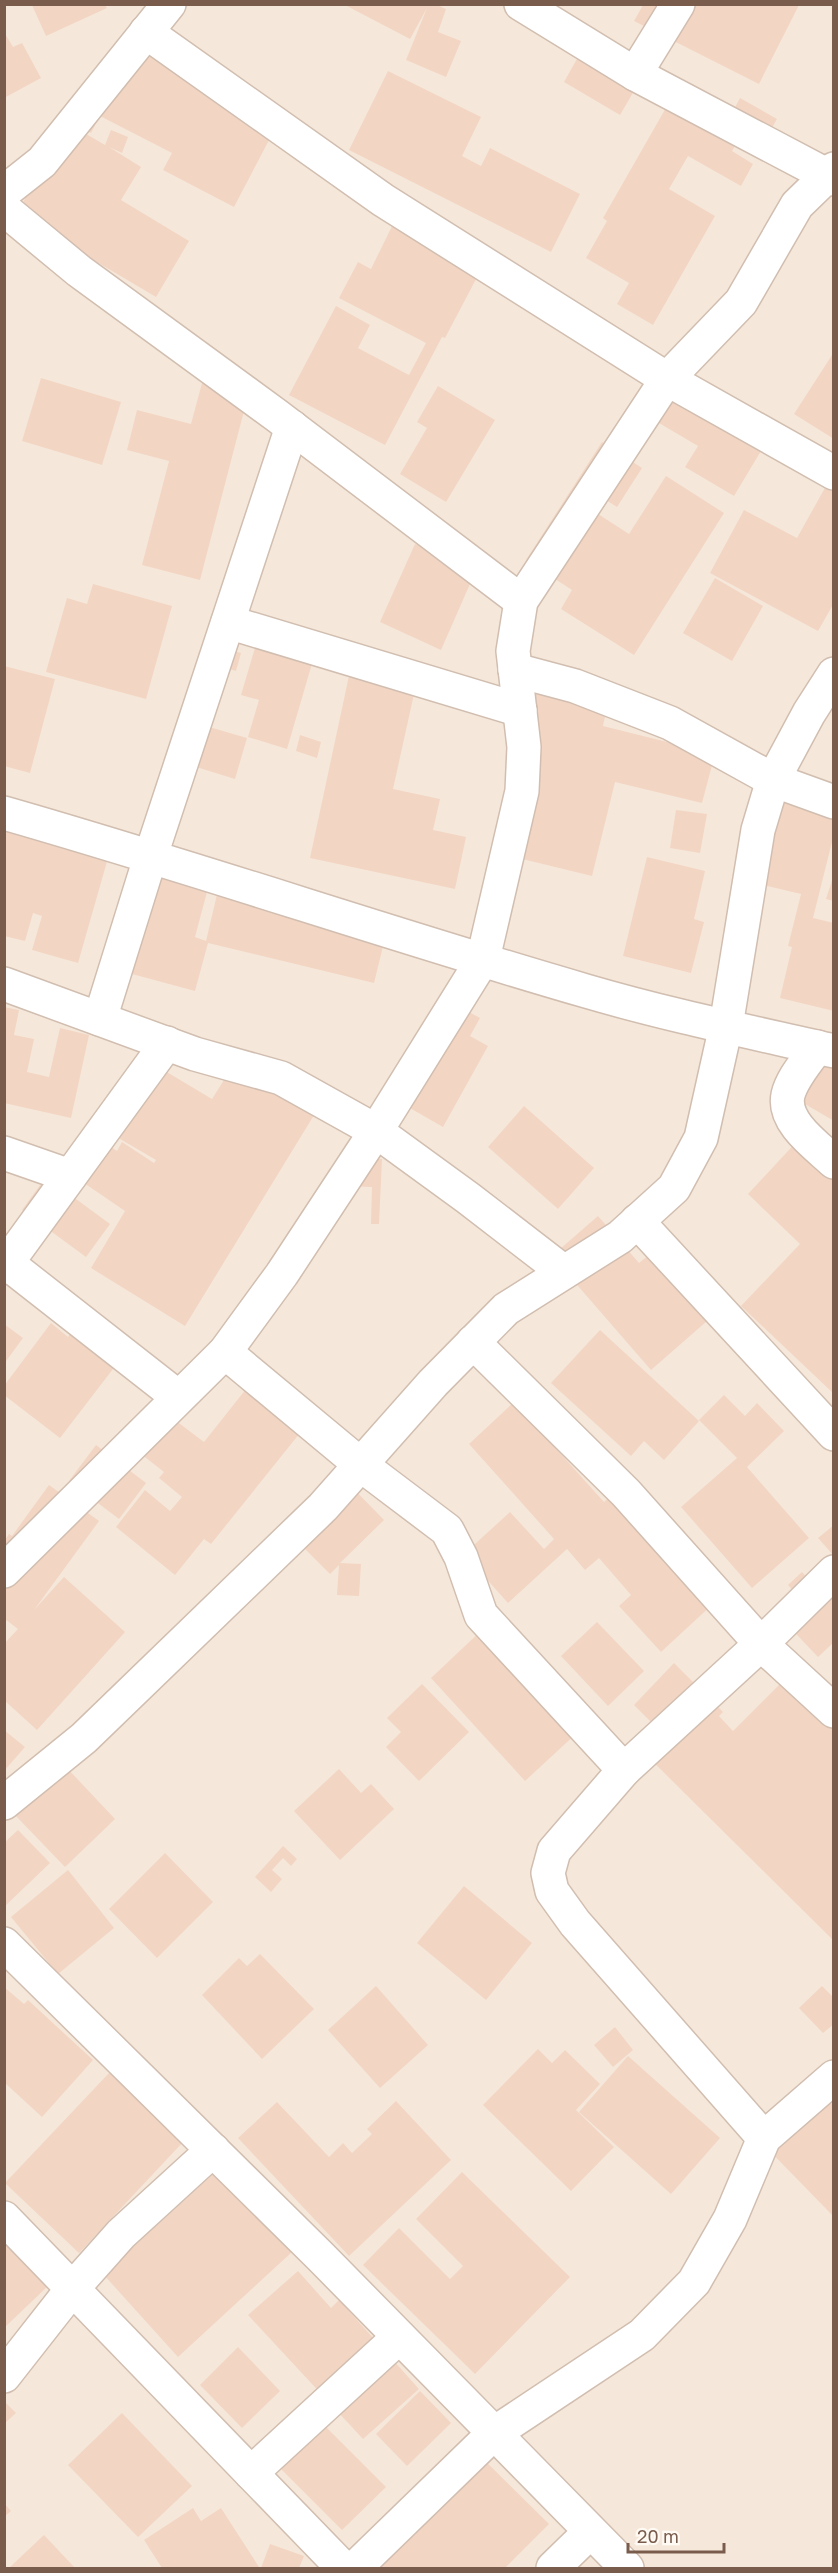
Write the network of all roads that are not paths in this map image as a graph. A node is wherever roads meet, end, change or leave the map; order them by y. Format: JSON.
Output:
{"nodes":[{"id":1,"x":169,"y":4,"type":"edge"},
{"id":2,"x":521,"y":4,"type":"edge"},
{"id":3,"x":678,"y":4,"type":"edge"},
{"id":4,"x":146,"y":32,"type":"junction"},
{"id":5,"x":635,"y":74,"type":"junction"},
{"id":6,"x":831,"y":174,"type":"edge"},
{"id":7,"x":4,"y":192,"type":"edge"},
{"id":8,"x":4,"y":209,"type":"edge"},
{"id":9,"x":667,"y":380,"type":"junction"},
{"id":10,"x":292,"y":427,"type":"junction"},
{"id":11,"x":834,"y":472,"type":"edge"},
{"id":12,"x":521,"y":601,"type":"junction"},
{"id":13,"x":228,"y":622,"type":"junction"},
{"id":14,"x":515,"y":670,"type":"junction"},
{"id":15,"x":834,"y":674,"type":"edge"},
{"id":16,"x":520,"y":710,"type":"junction"},
{"id":17,"x":773,"y":780,"type":"junction"},
{"id":18,"x":834,"y":802,"type":"edge"},
{"id":19,"x":4,"y":813,"type":"edge"},
{"id":20,"x":151,"y":855,"type":"junction"},
{"id":21,"x":483,"y":959,"type":"junction"},
{"id":22,"x":4,"y":984,"type":"edge"},
{"id":23,"x":100,"y":1018,"type":"junction"},
{"id":24,"x":726,"y":1026,"type":"junction"},
{"id":25,"x":166,"y":1043,"type":"junction"},
{"id":26,"x":825,"y":1049,"type":"edge"},
{"id":27,"x":376,"y":1131,"type":"junction"},
{"id":28,"x":4,"y":1153,"type":"edge"},
{"id":29,"x":834,"y":1161,"type":"edge"},
{"id":30,"x":70,"y":1176,"type":"junction"},
{"id":31,"x":637,"y":1221,"type":"junction"},
{"id":32,"x":6,"y":1265,"type":"edge"},
{"id":33,"x":564,"y":1272,"type":"junction"},
{"id":34,"x":473,"y":1342,"type":"junction"},
{"id":35,"x":225,"y":1352,"type":"junction"},
{"id":36,"x":178,"y":1397,"type":"junction"},
{"id":37,"x":834,"y":1434,"type":"edge"},
{"id":38,"x":361,"y":1465,"type":"junction"},
{"id":39,"x":4,"y":1571,"type":"edge"},
{"id":40,"x":834,"y":1572,"type":"edge"},
{"id":41,"x":761,"y":1644,"type":"junction"},
{"id":42,"x":834,"y":1711,"type":"edge"},
{"id":43,"x":624,"y":1770,"type":"junction"},
{"id":44,"x":4,"y":1803,"type":"edge"},
{"id":45,"x":4,"y":1944,"type":"edge"},
{"id":46,"x":834,"y":2077,"type":"edge"},
{"id":47,"x":764,"y":2138,"type":"junction"},
{"id":48,"x":213,"y":2150,"type":"junction"},
{"id":49,"x":4,"y":2218,"type":"edge"},
{"id":50,"x":73,"y":2288,"type":"junction"},
{"id":51,"x":399,"y":2337,"type":"junction"},
{"id":52,"x":4,"y":2376,"type":"edge"},
{"id":53,"x":493,"y":2434,"type":"junction"},
{"id":54,"x":251,"y":2473,"type":"junction"},
{"id":55,"x":590,"y":2532,"type":"junction"},
{"id":56,"x":343,"y":2568,"type":"edge"},
{"id":57,"x":355,"y":2568,"type":"edge"},
{"id":58,"x":553,"y":2568,"type":"edge"},
{"id":59,"x":627,"y":2568,"type":"edge"}],
"edges":[{"from":1,"to":4,"type":"street"},
{"from":2,"to":5,"type":"street"},
{"from":3,"to":5,"type":"street"},
{"from":4,"to":7,"type":"street"},
{"from":4,"to":9,"type":"street"},
{"from":5,"to":6,"type":"street"},
{"from":6,"to":9,"type":"street"},
{"from":8,"to":10,"type":"street"},
{"from":9,"to":11,"type":"street"},
{"from":9,"to":12,"type":"street"},
{"from":10,"to":12,"type":"street"},
{"from":10,"to":13,"type":"street"},
{"from":12,"to":14,"type":"street"},
{"from":13,"to":16,"type":"street"},
{"from":13,"to":20,"type":"street"},
{"from":14,"to":16,"type":"street"},
{"from":14,"to":17,"type":"street"},
{"from":15,"to":17,"type":"street"},
{"from":16,"to":21,"type":"street"},
{"from":17,"to":18,"type":"street"},
{"from":17,"to":24,"type":"street"},
{"from":19,"to":20,"type":"street"},
{"from":20,"to":21,"type":"street"},
{"from":20,"to":23,"type":"street"},
{"from":21,"to":24,"type":"street"},
{"from":21,"to":27,"type":"street"},
{"from":22,"to":23,"type":"street"},
{"from":23,"to":25,"type":"street"},
{"from":24,"to":26,"type":"street"},
{"from":24,"to":31,"type":"street"},
{"from":25,"to":27,"type":"street"},
{"from":25,"to":30,"type":"street"},
{"from":26,"to":29,"type":"street"},
{"from":27,"to":33,"type":"street"},
{"from":27,"to":35,"type":"street"},
{"from":28,"to":30,"type":"street"},
{"from":30,"to":32,"type":"street"},
{"from":31,"to":33,"type":"street"},
{"from":31,"to":37,"type":"street"},
{"from":32,"to":36,"type":"street"},
{"from":33,"to":34,"type":"street"},
{"from":34,"to":38,"type":"street"},
{"from":34,"to":41,"type":"street"},
{"from":35,"to":36,"type":"street"},
{"from":35,"to":38,"type":"street"},
{"from":36,"to":39,"type":"street"},
{"from":38,"to":43,"type":"street"},
{"from":38,"to":44,"type":"street"},
{"from":40,"to":41,"type":"street"},
{"from":41,"to":42,"type":"street"},
{"from":41,"to":43,"type":"street"},
{"from":43,"to":47,"type":"street"},
{"from":45,"to":48,"type":"street"},
{"from":46,"to":47,"type":"street"},
{"from":47,"to":53,"type":"street"},
{"from":48,"to":50,"type":"street"},
{"from":48,"to":51,"type":"street"},
{"from":49,"to":50,"type":"street"},
{"from":50,"to":52,"type":"street"},
{"from":50,"to":54,"type":"street"},
{"from":51,"to":53,"type":"street"},
{"from":51,"to":54,"type":"street"},
{"from":53,"to":55,"type":"street"},
{"from":53,"to":57,"type":"street"},
{"from":54,"to":56,"type":"street"},
{"from":55,"to":58,"type":"street"},
{"from":55,"to":59,"type":"street"}]}
